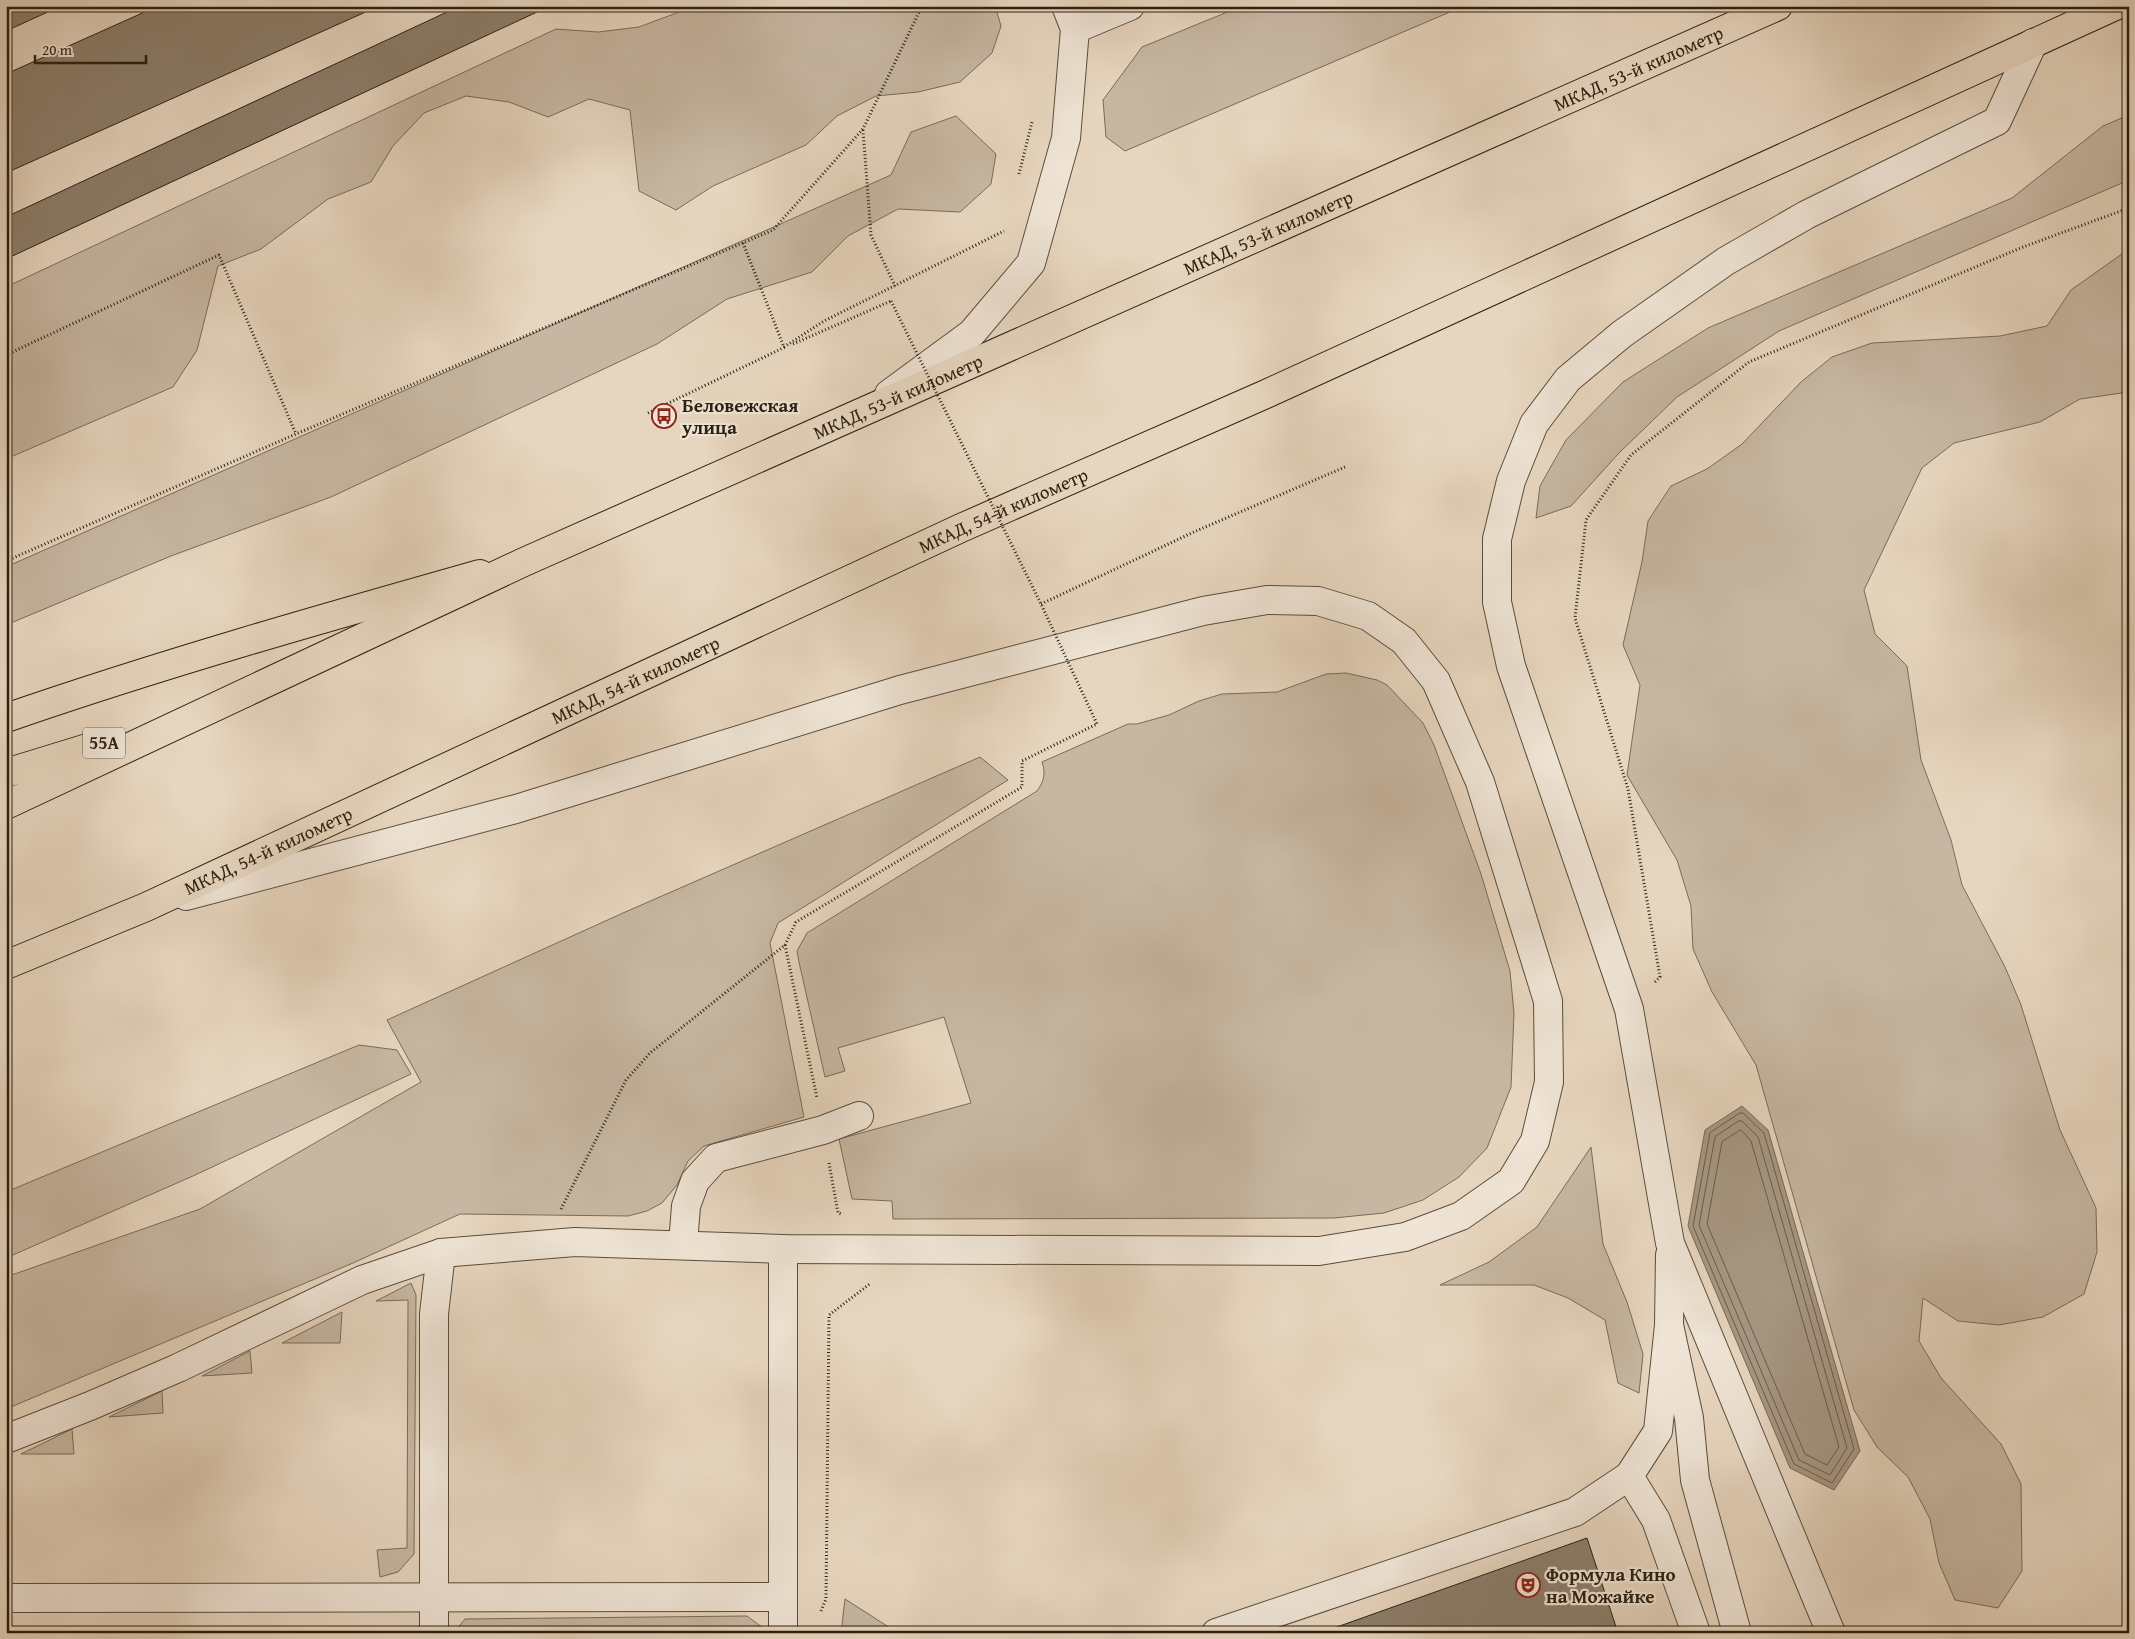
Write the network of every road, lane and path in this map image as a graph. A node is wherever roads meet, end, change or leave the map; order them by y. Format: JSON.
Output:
{"nodes":[{"id":1,"x":922,"y":6,"type":"edge"},
{"id":2,"x":1130,"y":6,"type":"edge"},
{"id":3,"x":1778,"y":6,"type":"edge"},
{"id":4,"x":2115,"y":6,"type":"edge"},
{"id":5,"x":1070,"y":18,"type":"edge"},
{"id":6,"x":2033,"y":43,"type":"junction"},
{"id":7,"x":1033,"y":116,"type":"dead end"},
{"id":8,"x":863,"y":129,"type":"junction"},
{"id":9,"x":1016,"y":183,"type":"dead end"},
{"id":10,"x":2129,"y":208,"type":"edge"},
{"id":11,"x":1007,"y":222,"type":"dead end"},
{"id":12,"x":743,"y":243,"type":"junction"},
{"id":13,"x":895,"y":286,"type":"junction"},
{"id":14,"x":784,"y":348,"type":"junction"},
{"id":15,"x":6,"y":355,"type":"edge"},
{"id":16,"x":869,"y":408,"type":"junction"},
{"id":17,"x":648,"y":413,"type":"dead end"},
{"id":18,"x":296,"y":434,"type":"junction"},
{"id":19,"x":1345,"y":467,"type":"dead end"},
{"id":20,"x":6,"y":561,"type":"edge"},
{"id":21,"x":524,"y":562,"type":"junction"},
{"id":22,"x":1041,"y":604,"type":"junction"},
{"id":23,"x":201,"y":713,"type":"junction"},
{"id":24,"x":6,"y":718,"type":"edge"},
{"id":25,"x":6,"y":773,"type":"edge"},
{"id":26,"x":6,"y":805,"type":"edge"},
{"id":27,"x":146,"y":907,"type":"junction"},
{"id":28,"x":785,"y":945,"type":"junction"},
{"id":29,"x":6,"y":965,"type":"edge"},
{"id":30,"x":1629,"y":1009,"type":"junction"},
{"id":31,"x":859,"y":1116,"type":"dead end"},
{"id":32,"x":823,"y":1130,"type":"junction"},
{"id":33,"x":846,"y":1215,"type":"dead end"},
{"id":34,"x":552,"y":1243,"type":"junction"},
{"id":35,"x":683,"y":1244,"type":"junction"},
{"id":36,"x":1670,"y":1244,"type":"junction"},
{"id":37,"x":783,"y":1249,"type":"junction"},
{"id":38,"x":441,"y":1253,"type":"junction"},
{"id":39,"x":878,"y":1278,"type":"dead end"},
{"id":40,"x":1669,"y":1325,"type":"junction"},
{"id":41,"x":6,"y":1439,"type":"edge"},
{"id":42,"x":1629,"y":1476,"type":"junction"},
{"id":43,"x":434,"y":1597,"type":"junction"},
{"id":44,"x":783,"y":1597,"type":"junction"},
{"id":45,"x":6,"y":1598,"type":"edge"},
{"id":46,"x":821,"y":1611,"type":"dead end"},
{"id":47,"x":434,"y":1633,"type":"edge"},
{"id":48,"x":783,"y":1633,"type":"edge"},
{"id":49,"x":1216,"y":1633,"type":"edge"},
{"id":50,"x":1696,"y":1633,"type":"edge"},
{"id":51,"x":1738,"y":1633,"type":"edge"},
{"id":52,"x":1831,"y":1633,"type":"edge"}],
"edges":[{"from":1,"to":8,"type":"path"},
{"from":2,"to":5,"type":"lane"},
{"from":3,"to":16,"type":"main road","name":"МКАД, 53-й километр"},
{"from":4,"to":6,"type":"main road"},
{"from":5,"to":16,"type":"lane"},
{"from":6,"to":27,"type":"main road","name":"МКАД, 54-й километр"},
{"from":6,"to":30,"type":"lane"},
{"from":7,"to":9,"type":"path"},
{"from":8,"to":12,"type":"path"},
{"from":8,"to":13,"type":"path"},
{"from":10,"to":30,"type":"path"},
{"from":11,"to":13,"type":"path"},
{"from":12,"to":14,"type":"path"},
{"from":12,"to":18,"type":"path"},
{"from":13,"to":14,"type":"path"},
{"from":14,"to":17,"type":"path"},
{"from":14,"to":22,"type":"path","bridge":true},
{"from":15,"to":18,"type":"path"},
{"from":16,"to":21,"type":"main road","name":"МКАД, 53-й километр"},
{"from":18,"to":20,"type":"path"},
{"from":19,"to":22,"type":"path"},
{"from":21,"to":23,"type":"main road"},
{"from":21,"to":24,"type":"main road"},
{"from":22,"to":28,"type":"path","bridge":true},
{"from":23,"to":25,"type":"main road","number":"55А"},
{"from":23,"to":26,"type":"main road"},
{"from":27,"to":29,"type":"main road","name":"МКАД, 54-й километр"},
{"from":27,"to":37,"type":"lane"},
{"from":28,"to":32,"type":"path"},
{"from":28,"to":34,"type":"path"},
{"from":30,"to":36,"type":"lane"},
{"from":31,"to":32,"type":"lane"},
{"from":32,"to":33,"type":"path"},
{"from":32,"to":35,"type":"lane"},
{"from":34,"to":35,"type":"lane"},
{"from":34,"to":38,"type":"lane"},
{"from":35,"to":37,"type":"lane"},
{"from":36,"to":40,"type":"lane"},
{"from":36,"to":52,"type":"lane"},
{"from":37,"to":44,"type":"lane"},
{"from":38,"to":41,"type":"lane"},
{"from":38,"to":43,"type":"lane"},
{"from":39,"to":46,"type":"path"},
{"from":40,"to":42,"type":"lane"},
{"from":40,"to":51,"type":"lane"},
{"from":42,"to":49,"type":"lane"},
{"from":42,"to":50,"type":"lane"},
{"from":43,"to":44,"type":"lane"},
{"from":43,"to":45,"type":"lane"},
{"from":43,"to":47,"type":"lane"},
{"from":44,"to":48,"type":"lane"}]}
